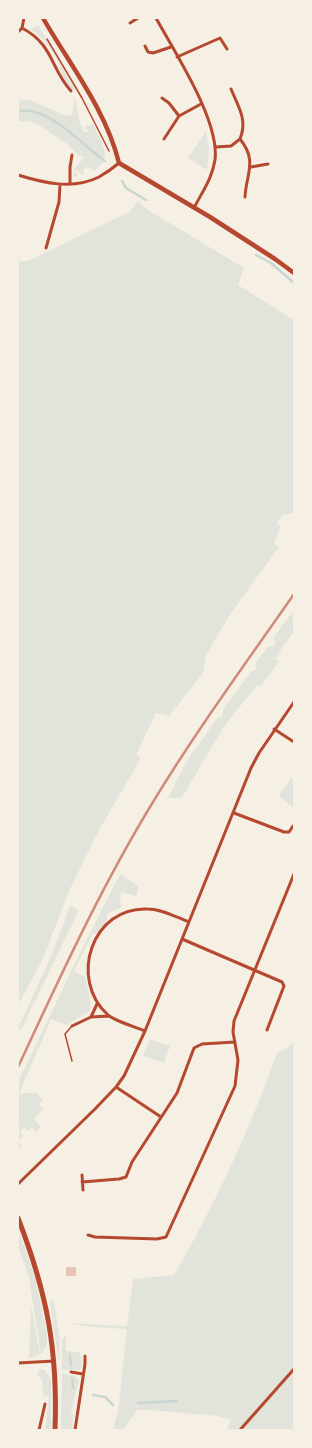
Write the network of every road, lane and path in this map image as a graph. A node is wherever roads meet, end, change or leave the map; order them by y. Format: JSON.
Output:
{"nodes":[{"id":1,"x":24,"y":18,"type":"edge"},
{"id":2,"x":43,"y":18,"type":"edge"},
{"id":3,"x":138,"y":18,"type":"edge"},
{"id":4,"x":156,"y":18,"type":"edge"},
{"id":5,"x":130,"y":23,"type":"dead end"},
{"id":6,"x":22,"y":28,"type":"junction"},
{"id":7,"x":18,"y":32,"type":"edge"},
{"id":8,"x":145,"y":46,"type":"dead end"},
{"id":9,"x":171,"y":47,"type":"junction"},
{"id":10,"x":226,"y":49,"type":"dead end"},
{"id":11,"x":177,"y":56,"type":"junction"},
{"id":12,"x":231,"y":88,"type":"dead end"},
{"id":13,"x":71,"y":91,"type":"dead end"},
{"id":14,"x":162,"y":98,"type":"dead end"},
{"id":15,"x":202,"y":104,"type":"junction"},
{"id":16,"x":179,"y":116,"type":"junction"},
{"id":17,"x":164,"y":139,"type":"dead end"},
{"id":18,"x":240,"y":139,"type":"junction"},
{"id":19,"x":216,"y":147,"type":"junction"},
{"id":20,"x":72,"y":155,"type":"dead end"},
{"id":21,"x":119,"y":163,"type":"junction"},
{"id":22,"x":268,"y":164,"type":"dead end"},
{"id":23,"x":251,"y":167,"type":"junction"},
{"id":24,"x":18,"y":175,"type":"edge"},
{"id":25,"x":60,"y":184,"type":"junction"},
{"id":26,"x":70,"y":184,"type":"junction"},
{"id":27,"x":245,"y":197,"type":"dead end"},
{"id":28,"x":194,"y":208,"type":"junction"},
{"id":29,"x":46,"y":248,"type":"dead end"},
{"id":30,"x":294,"y":273,"type":"edge"},
{"id":31,"x":294,"y":702,"type":"edge"},
{"id":32,"x":274,"y":729,"type":"junction"},
{"id":33,"x":294,"y":742,"type":"edge"},
{"id":34,"x":234,"y":813,"type":"junction"},
{"id":35,"x":293,"y":826,"type":"dead end"},
{"id":36,"x":294,"y":874,"type":"edge"},
{"id":37,"x":290,"y":884,"type":"junction"},
{"id":38,"x":294,"y":886,"type":"edge"},
{"id":39,"x":189,"y":922,"type":"junction"},
{"id":40,"x":182,"y":939,"type":"junction"},
{"id":41,"x":254,"y":970,"type":"junction"},
{"id":42,"x":97,"y":1004,"type":"junction"},
{"id":43,"x":109,"y":1016,"type":"junction"},
{"id":44,"x":91,"y":1017,"type":"junction"},
{"id":45,"x":72,"y":1026,"type":"joint"},
{"id":46,"x":267,"y":1030,"type":"dead end"},
{"id":47,"x":145,"y":1031,"type":"junction"},
{"id":48,"x":235,"y":1042,"type":"junction"},
{"id":49,"x":72,"y":1061,"type":"dead end"},
{"id":50,"x":116,"y":1087,"type":"junction"},
{"id":51,"x":161,"y":1117,"type":"junction"},
{"id":52,"x":82,"y":1175,"type":"dead end"},
{"id":53,"x":82,"y":1182,"type":"junction"},
{"id":54,"x":18,"y":1184,"type":"edge"},
{"id":55,"x":83,"y":1190,"type":"dead end"},
{"id":56,"x":18,"y":1218,"type":"edge"},
{"id":57,"x":88,"y":1235,"type":"dead end"},
{"id":58,"x":85,"y":1356,"type":"dead end"},
{"id":59,"x":55,"y":1361,"type":"junction"},
{"id":60,"x":18,"y":1364,"type":"edge"},
{"id":61,"x":294,"y":1369,"type":"edge"},
{"id":62,"x":71,"y":1372,"type":"dead end"},
{"id":63,"x":83,"y":1374,"type":"junction"},
{"id":64,"x":45,"y":1404,"type":"dead end"},
{"id":65,"x":39,"y":1430,"type":"edge"},
{"id":66,"x":55,"y":1430,"type":"edge"},
{"id":67,"x":75,"y":1430,"type":"edge"},
{"id":68,"x":240,"y":1430,"type":"edge"}],
"edges":[{"from":1,"to":6,"type":"street"},
{"from":2,"to":21,"type":"main road"},
{"from":3,"to":5,"type":"street"},
{"from":4,"to":9,"type":"street"},
{"from":6,"to":7,"type":"street"},
{"from":6,"to":13,"type":"street"},
{"from":8,"to":9,"type":"street"},
{"from":9,"to":11,"type":"street"},
{"from":10,"to":11,"type":"street"},
{"from":11,"to":15,"type":"street"},
{"from":12,"to":18,"type":"street"},
{"from":14,"to":16,"type":"street"},
{"from":15,"to":16,"type":"street"},
{"from":15,"to":19,"type":"street"},
{"from":16,"to":17,"type":"street"},
{"from":18,"to":19,"type":"street"},
{"from":18,"to":23,"type":"street"},
{"from":19,"to":28,"type":"street"},
{"from":20,"to":26,"type":"street"},
{"from":21,"to":26,"type":"street"},
{"from":21,"to":28,"type":"main road"},
{"from":22,"to":23,"type":"street"},
{"from":23,"to":27,"type":"street"},
{"from":24,"to":25,"type":"street"},
{"from":25,"to":26,"type":"street"},
{"from":25,"to":29,"type":"street"},
{"from":28,"to":30,"type":"main road"},
{"from":31,"to":32,"type":"street"},
{"from":32,"to":33,"type":"street"},
{"from":32,"to":34,"type":"street"},
{"from":34,"to":35,"type":"street"},
{"from":34,"to":39,"type":"street"},
{"from":36,"to":37,"type":"street"},
{"from":37,"to":38,"type":"street"},
{"from":37,"to":41,"type":"street"},
{"from":39,"to":40,"type":"street"},
{"from":39,"to":42,"type":"street"},
{"from":40,"to":41,"type":"street"},
{"from":40,"to":47,"type":"street"},
{"from":41,"to":46,"type":"street"},
{"from":41,"to":48,"type":"street"},
{"from":42,"to":43,"type":"street"},
{"from":42,"to":44,"type":"street"},
{"from":43,"to":44,"type":"street"},
{"from":43,"to":47,"type":"street"},
{"from":44,"to":45,"type":"street"},
{"from":45,"to":49,"type":"lane"},
{"from":47,"to":50,"type":"street"},
{"from":48,"to":51,"type":"street"},
{"from":48,"to":57,"type":"street"},
{"from":50,"to":51,"type":"street"},
{"from":50,"to":54,"type":"street"},
{"from":51,"to":53,"type":"street"},
{"from":52,"to":53,"type":"street"},
{"from":53,"to":55,"type":"street"},
{"from":56,"to":59,"type":"main road"},
{"from":58,"to":63,"type":"street"},
{"from":59,"to":60,"type":"street"},
{"from":59,"to":66,"type":"main road"},
{"from":61,"to":68,"type":"street"},
{"from":62,"to":63,"type":"street"},
{"from":63,"to":67,"type":"street"},
{"from":64,"to":65,"type":"street"}]}
